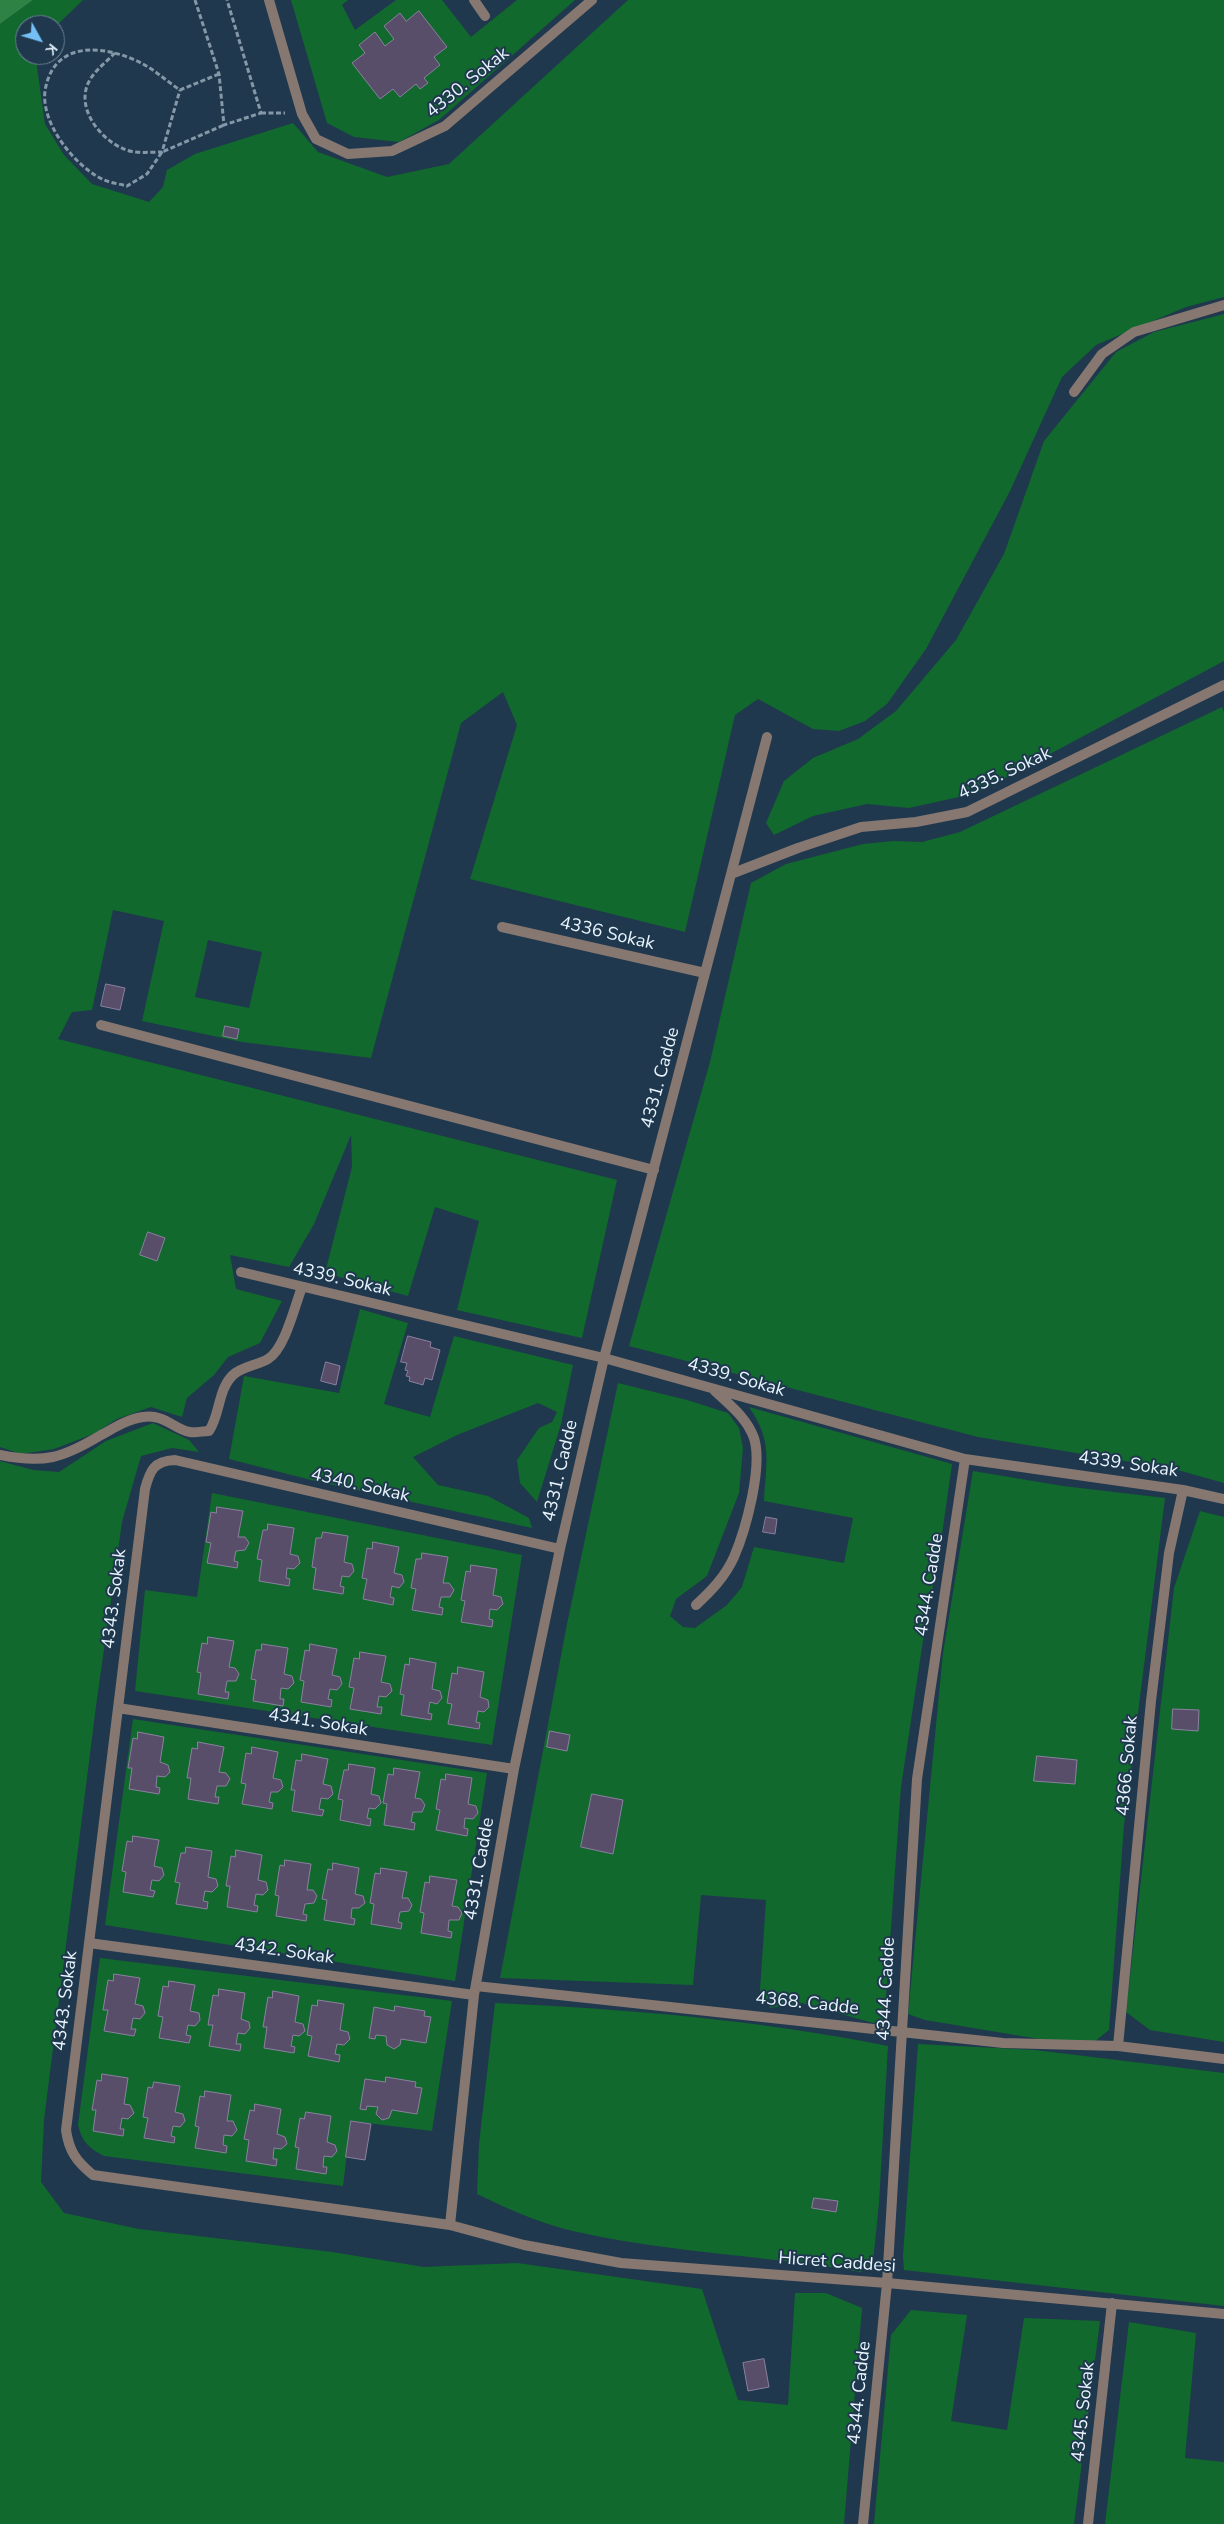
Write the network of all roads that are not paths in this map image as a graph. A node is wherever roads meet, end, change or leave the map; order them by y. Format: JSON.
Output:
{"nodes":[{"id":1,"x":269,"y":0,"type":"edge"},
{"id":2,"x":474,"y":0,"type":"edge"},
{"id":3,"x":592,"y":0,"type":"edge"},
{"id":4,"x":485,"y":16,"type":"dead end"},
{"id":5,"x":1224,"y":305,"type":"edge"},
{"id":6,"x":1074,"y":392,"type":"dead end"},
{"id":7,"x":1224,"y":685,"type":"edge"},
{"id":8,"x":767,"y":737,"type":"dead end"},
{"id":9,"x":731,"y":874,"type":"junction"},
{"id":10,"x":502,"y":927,"type":"dead end"},
{"id":11,"x":706,"y":973,"type":"junction"},
{"id":12,"x":101,"y":1025,"type":"dead end"},
{"id":13,"x":654,"y":1170,"type":"junction"},
{"id":14,"x":241,"y":1272,"type":"dead end"},
{"id":15,"x":302,"y":1287,"type":"junction"},
{"id":16,"x":604,"y":1358,"type":"junction"},
{"id":17,"x":712,"y":1388,"type":"junction"},
{"id":18,"x":0,"y":1455,"type":"edge"},
{"id":19,"x":965,"y":1459,"type":"junction"},
{"id":20,"x":154,"y":1467,"type":"joint"},
{"id":21,"x":1183,"y":1490,"type":"junction"},
{"id":22,"x":1224,"y":1499,"type":"edge"},
{"id":23,"x":560,"y":1548,"type":"junction"},
{"id":24,"x":696,"y":1605,"type":"dead end"},
{"id":25,"x":118,"y":1708,"type":"junction"},
{"id":26,"x":514,"y":1769,"type":"junction"},
{"id":27,"x":89,"y":1943,"type":"junction"},
{"id":28,"x":475,"y":1990,"type":"junction"},
{"id":29,"x":901,"y":2030,"type":"junction"},
{"id":30,"x":1118,"y":2046,"type":"junction"},
{"id":31,"x":1224,"y":2058,"type":"edge"},
{"id":32,"x":450,"y":2225,"type":"junction"},
{"id":33,"x":887,"y":2283,"type":"junction"},
{"id":34,"x":1112,"y":2303,"type":"junction"},
{"id":35,"x":1224,"y":2314,"type":"edge"},
{"id":36,"x":863,"y":2524,"type":"edge"},
{"id":37,"x":1088,"y":2524,"type":"edge"}],
"edges":[{"from":1,"to":3,"type":"street","name":"4330. Sokak"},
{"from":2,"to":4,"type":"street"},
{"from":5,"to":6,"type":"street"},
{"from":7,"to":9,"type":"street","name":"4335. Sokak"},
{"from":8,"to":9,"type":"street","name":"4331. Cadde"},
{"from":9,"to":11,"type":"street","name":"4331. Cadde"},
{"from":10,"to":11,"type":"street","name":"4336 Sokak"},
{"from":11,"to":13,"type":"street","name":"4331. Cadde"},
{"from":12,"to":13,"type":"street"},
{"from":13,"to":16,"type":"street","name":"4331. Cadde"},
{"from":14,"to":15,"type":"street","name":"4339. Sokak"},
{"from":15,"to":16,"type":"street","name":"4339. Sokak"},
{"from":15,"to":18,"type":"street"},
{"from":16,"to":17,"type":"street","name":"4339. Sokak"},
{"from":16,"to":23,"type":"street","name":"4331. Cadde"},
{"from":17,"to":19,"type":"street","name":"4339. Sokak"},
{"from":17,"to":24,"type":"street"},
{"from":19,"to":21,"type":"street","name":"4339. Sokak"},
{"from":19,"to":29,"type":"street","name":"4344. Cadde"},
{"from":20,"to":23,"type":"street","name":"4340. Sokak"},
{"from":20,"to":25,"type":"street","name":"4343. Sokak"},
{"from":21,"to":22,"type":"street","name":"4339. Sokak"},
{"from":21,"to":30,"type":"street","name":"4366. Sokak"},
{"from":23,"to":26,"type":"street","name":"4331. Cadde"},
{"from":25,"to":26,"type":"street","name":"4341. Sokak"},
{"from":25,"to":27,"type":"street","name":"4343. Sokak"},
{"from":26,"to":28,"type":"street","name":"4331. Cadde"},
{"from":27,"to":28,"type":"street","name":"4342. Sokak"},
{"from":27,"to":32,"type":"street","name":"4343. Sokak"},
{"from":28,"to":29,"type":"street","name":"4368. Cadde"},
{"from":28,"to":32,"type":"street","name":"4331. Cadde"},
{"from":29,"to":30,"type":"street","name":"4368. Cadde"},
{"from":29,"to":33,"type":"street","name":"4344. Cadde"},
{"from":30,"to":31,"type":"street","name":"4368. Cadde"},
{"from":32,"to":33,"type":"street","name":"Hicret Caddesi"},
{"from":33,"to":34,"type":"street","name":"Hicret Caddesi"},
{"from":33,"to":36,"type":"street","name":"4344. Cadde"},
{"from":34,"to":35,"type":"street","name":"Hicret Caddesi"},
{"from":34,"to":37,"type":"street","name":"4345. Sokak"}]}
